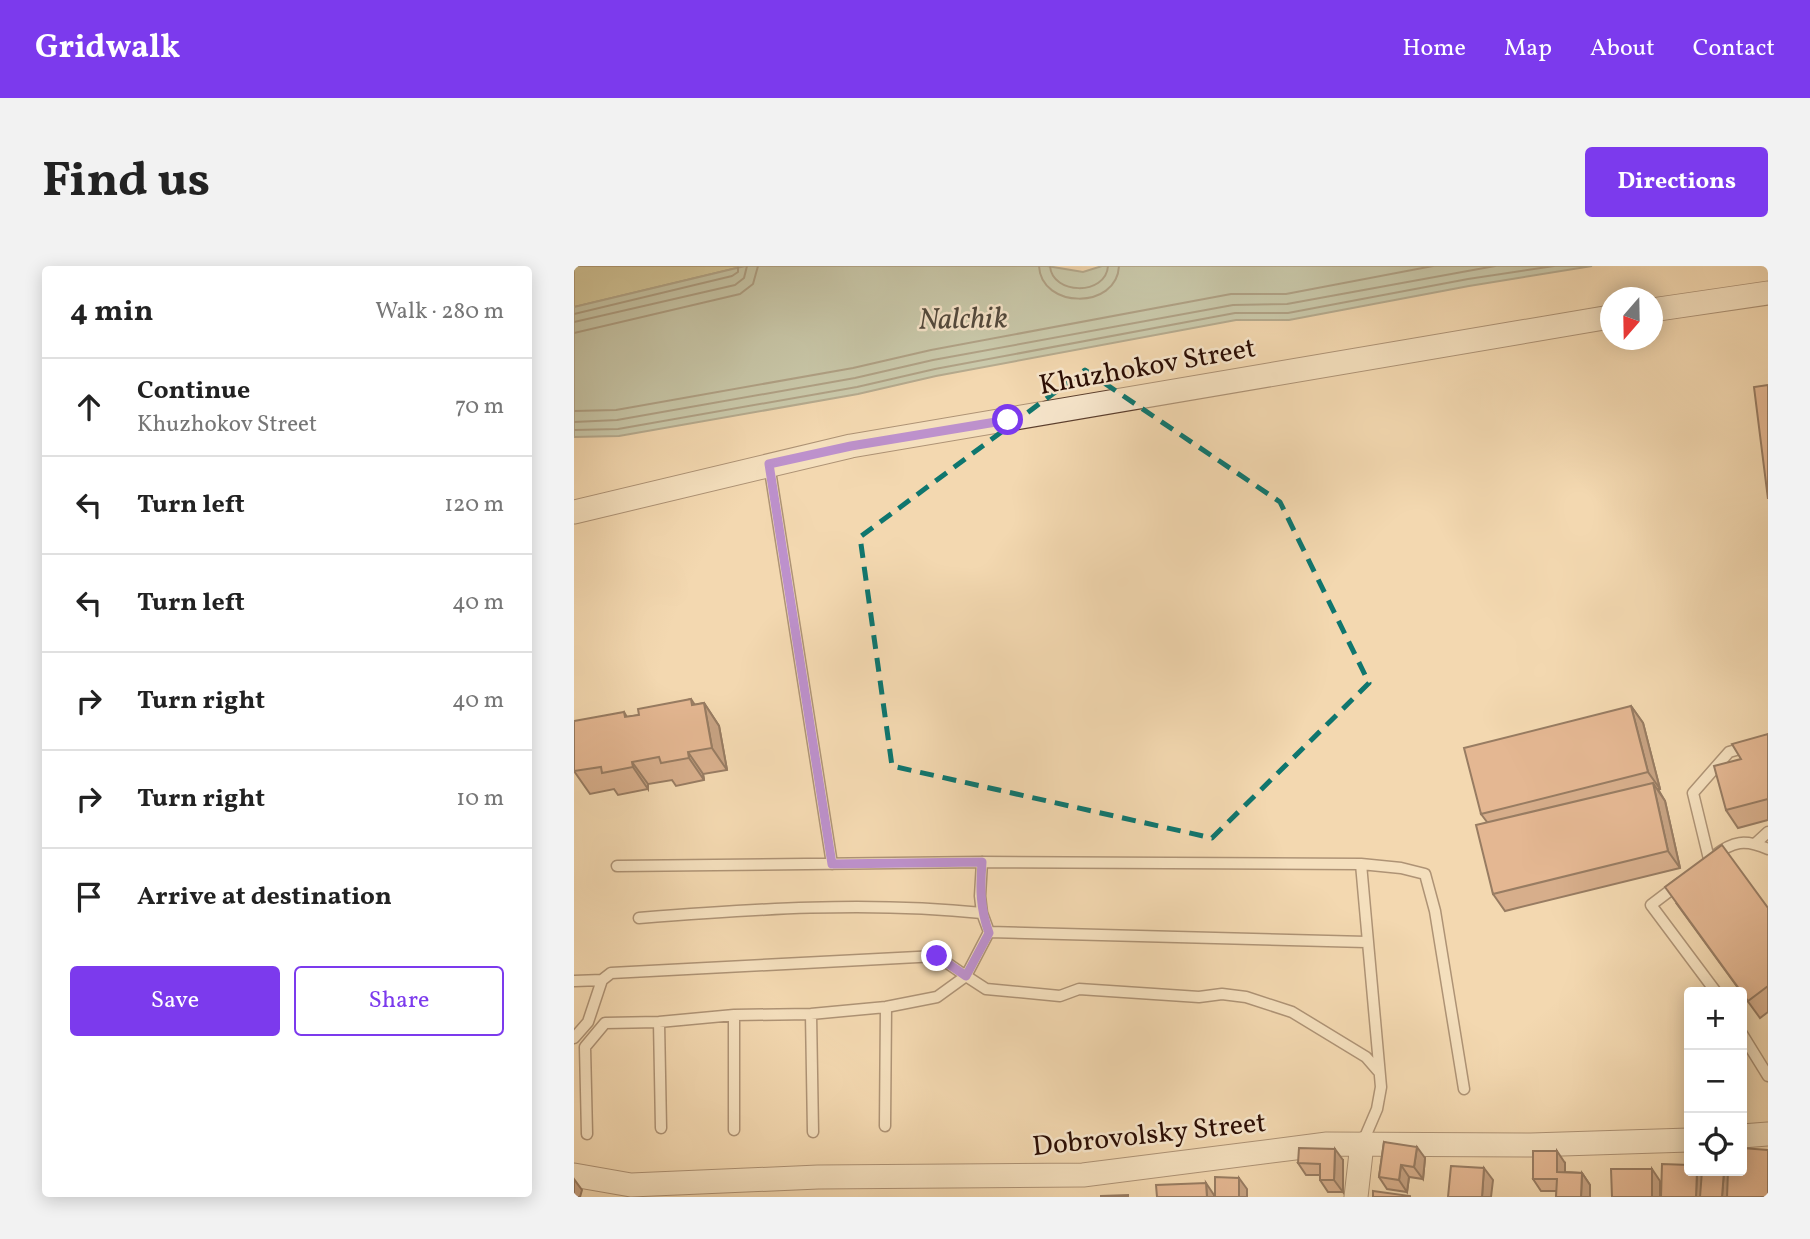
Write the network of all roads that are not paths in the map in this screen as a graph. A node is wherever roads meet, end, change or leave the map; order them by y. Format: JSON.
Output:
{"nodes":[{"id":1,"x":1768,"y":293,"type":"edge"},
{"id":2,"x":1663,"y":309,"type":"edge"},
{"id":3,"x":1600,"y":319,"type":"edge"},
{"id":4,"x":769,"y":464,"type":"junction"},
{"id":5,"x":574,"y":512,"type":"edge"},
{"id":6,"x":1768,"y":741,"type":"edge"},
{"id":7,"x":1768,"y":832,"type":"edge"},
{"id":8,"x":1756,"y":843,"type":"junction"},
{"id":9,"x":1768,"y":849,"type":"edge"},
{"id":10,"x":1709,"y":859,"type":"junction"},
{"id":11,"x":982,"y":862,"type":"junction"},
{"id":12,"x":832,"y":864,"type":"junction"},
{"id":13,"x":1361,"y":864,"type":"junction"},
{"id":14,"x":617,"y":866,"type":"dead end"},
{"id":15,"x":1700,"y":867,"type":"edge"},
{"id":16,"x":1690,"y":875,"type":"edge"},
{"id":17,"x":982,"y":913,"type":"junction"},
{"id":18,"x":639,"y":918,"type":"dead end"},
{"id":19,"x":989,"y":933,"type":"junction"},
{"id":20,"x":1366,"y":942,"type":"junction"},
{"id":21,"x":966,"y":976,"type":"junction"},
{"id":22,"x":602,"y":980,"type":"junction"},
{"id":23,"x":574,"y":981,"type":"edge"},
{"id":24,"x":1712,"y":987,"type":"edge"},
{"id":25,"x":886,"y":1007,"type":"junction"},
{"id":26,"x":811,"y":1014,"type":"junction"},
{"id":27,"x":734,"y":1015,"type":"junction"},
{"id":28,"x":659,"y":1022,"type":"junction"},
{"id":29,"x":574,"y":1038,"type":"edge"},
{"id":30,"x":1747,"y":1042,"type":"edge"},
{"id":31,"x":1379,"y":1072,"type":"junction"},
{"id":32,"x":1768,"y":1076,"type":"edge"},
{"id":33,"x":1464,"y":1089,"type":"dead end"},
{"id":34,"x":885,"y":1126,"type":"dead end"},
{"id":35,"x":661,"y":1128,"type":"dead end"},
{"id":36,"x":734,"y":1130,"type":"dead end"},
{"id":37,"x":813,"y":1132,"type":"dead end"},
{"id":38,"x":587,"y":1134,"type":"dead end"},
{"id":39,"x":1768,"y":1134,"type":"edge"},
{"id":40,"x":1747,"y":1136,"type":"edge"},
{"id":41,"x":1684,"y":1140,"type":"edge"},
{"id":42,"x":1362,"y":1144,"type":"junction"},
{"id":43,"x":574,"y":1175,"type":"edge"},
{"id":44,"x":1356,"y":1197,"type":"edge"}],
"edges":[{"from":1,"to":2,"type":"street"},
{"from":3,"to":4,"type":"street","name":"Khuzhokov Street"},
{"from":4,"to":5,"type":"street","name":"Khuzhokov Street"},
{"from":4,"to":12,"type":"lane"},
{"from":6,"to":10,"type":"lane"},
{"from":7,"to":8,"type":"lane"},
{"from":8,"to":9,"type":"lane"},
{"from":8,"to":10,"type":"lane"},
{"from":10,"to":15,"type":"lane"},
{"from":11,"to":12,"type":"lane"},
{"from":11,"to":13,"type":"lane"},
{"from":11,"to":17,"type":"lane"},
{"from":12,"to":14,"type":"lane"},
{"from":13,"to":20,"type":"lane"},
{"from":13,"to":33,"type":"lane"},
{"from":16,"to":24,"type":"lane"},
{"from":17,"to":18,"type":"lane"},
{"from":17,"to":19,"type":"lane"},
{"from":19,"to":20,"type":"lane"},
{"from":19,"to":21,"type":"lane"},
{"from":20,"to":31,"type":"lane"},
{"from":21,"to":22,"type":"lane"},
{"from":21,"to":25,"type":"lane"},
{"from":21,"to":31,"type":"lane"},
{"from":22,"to":23,"type":"lane"},
{"from":22,"to":29,"type":"lane"},
{"from":25,"to":26,"type":"lane"},
{"from":25,"to":34,"type":"lane"},
{"from":26,"to":27,"type":"lane"},
{"from":26,"to":37,"type":"lane"},
{"from":27,"to":28,"type":"lane"},
{"from":27,"to":36,"type":"lane"},
{"from":28,"to":35,"type":"lane"},
{"from":28,"to":38,"type":"lane"},
{"from":30,"to":32,"type":"lane"},
{"from":31,"to":42,"type":"lane"},
{"from":39,"to":40,"type":"street"},
{"from":41,"to":42,"type":"street","name":"Dobrovolsky Street"},
{"from":42,"to":43,"type":"street","name":"Dobrovolsky Street"},
{"from":42,"to":44,"type":"street"}]}
